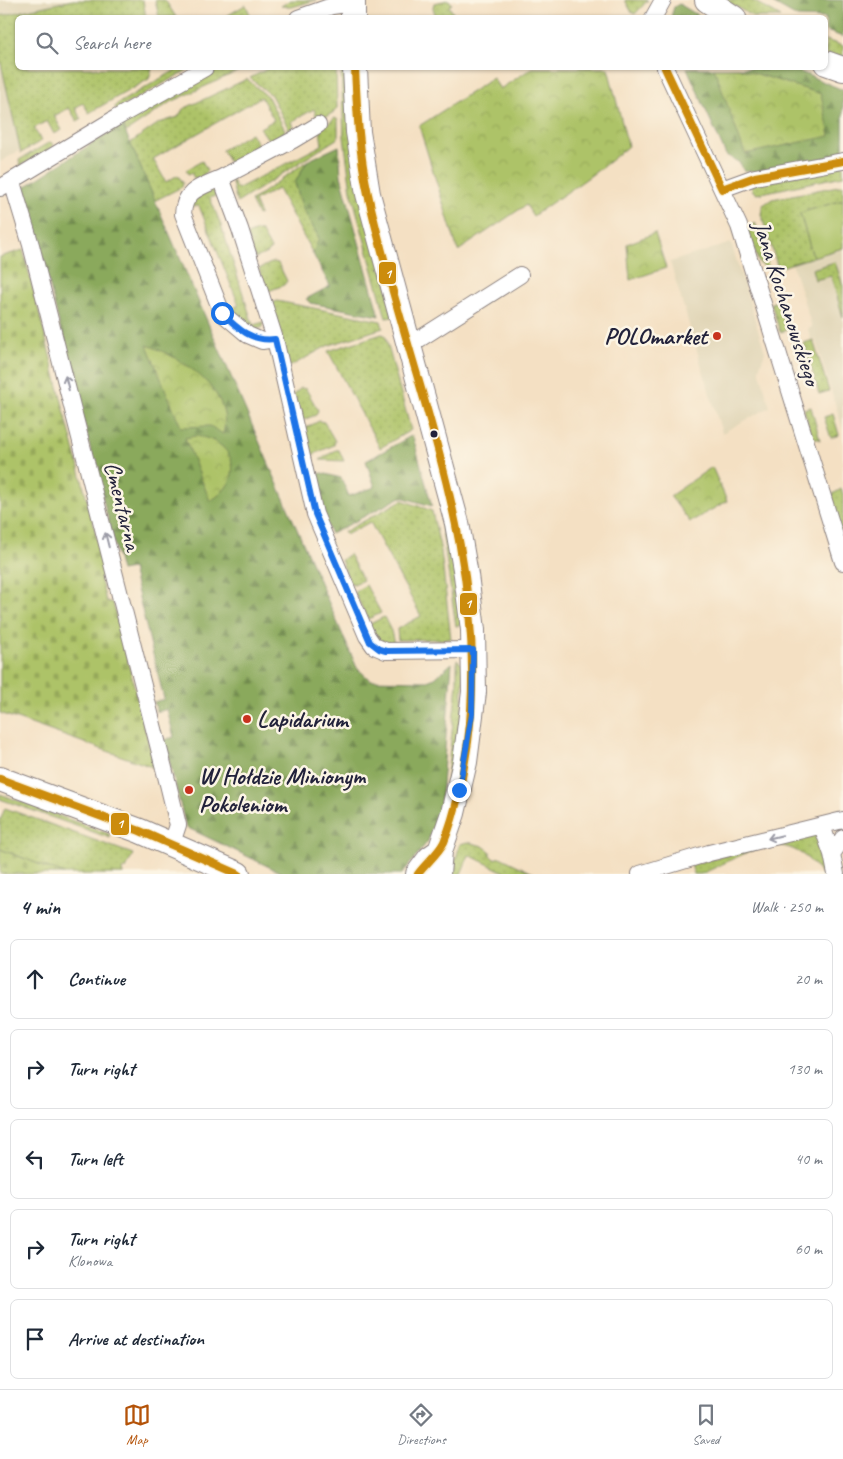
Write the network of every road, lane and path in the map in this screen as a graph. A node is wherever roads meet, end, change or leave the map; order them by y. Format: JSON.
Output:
{"nodes":[{"id":1,"x":663,"y":0,"type":"edge"},
{"id":2,"x":707,"y":0,"type":"edge"},
{"id":3,"x":353,"y":7,"type":"edge"},
{"id":4,"x":306,"y":15,"type":"edge"},
{"id":5,"x":654,"y":15,"type":"edge"},
{"id":6,"x":730,"y":15,"type":"edge"},
{"id":7,"x":828,"y":64,"type":"edge"},
{"id":8,"x":843,"y":69,"type":"edge"},
{"id":9,"x":201,"y":70,"type":"edge"},
{"id":10,"x":355,"y":70,"type":"edge"},
{"id":11,"x":667,"y":70,"type":"edge"},
{"id":12,"x":318,"y":125,"type":"dead end"},
{"id":13,"x":843,"y":161,"type":"edge"},
{"id":14,"x":221,"y":178,"type":"junction"},
{"id":15,"x":6,"y":185,"type":"edge"},
{"id":16,"x":722,"y":189,"type":"junction"},
{"id":17,"x":520,"y":275,"type":"dead end"},
{"id":18,"x":275,"y":339,"type":"junction"},
{"id":19,"x":410,"y":345,"type":"junction"},
{"id":20,"x":843,"y":562,"type":"edge"},
{"id":21,"x":473,"y":650,"type":"junction"},
{"id":22,"x":0,"y":779,"type":"edge"},
{"id":23,"x":843,"y":820,"type":"edge"},
{"id":24,"x":822,"y":826,"type":"junction"},
{"id":25,"x":843,"y":838,"type":"edge"},
{"id":26,"x":172,"y":843,"type":"junction"},
{"id":27,"x":440,"y":851,"type":"junction"},
{"id":28,"x":832,"y":854,"type":"junction"},
{"id":29,"x":238,"y":874,"type":"edge"},
{"id":30,"x":418,"y":874,"type":"edge"},
{"id":31,"x":438,"y":874,"type":"edge"},
{"id":32,"x":640,"y":874,"type":"edge"},
{"id":33,"x":836,"y":874,"type":"edge"}],
"edges":[{"from":1,"to":5,"type":"street"},
{"from":2,"to":6,"type":"street"},
{"from":3,"to":4,"type":"street"},
{"from":7,"to":8,"type":"street"},
{"from":9,"to":15,"type":"street"},
{"from":10,"to":19,"type":"street"},
{"from":11,"to":16,"type":"street","name":"Jana Kochanowskiego"},
{"from":12,"to":14,"type":"street"},
{"from":13,"to":16,"type":"street"},
{"from":14,"to":18,"type":"street"},
{"from":14,"to":18,"type":"street"},
{"from":26,"to":15,"type":"street","name":"Cmentarna","one_way":true},
{"from":16,"to":20,"type":"street","name":"Jana Kochanowskiego"},
{"from":17,"to":19,"type":"street"},
{"from":18,"to":21,"type":"street"},
{"from":19,"to":21,"type":"street"},
{"from":21,"to":27,"type":"street"},
{"from":22,"to":26,"type":"street"},
{"from":23,"to":24,"type":"street"},
{"from":24,"to":28,"type":"street"},
{"from":24,"to":32,"type":"street","one_way":true},
{"from":25,"to":28,"type":"street"},
{"from":26,"to":29,"type":"street"},
{"from":27,"to":30,"type":"street"},
{"from":27,"to":31,"type":"street"},
{"from":28,"to":33,"type":"street"}]}
